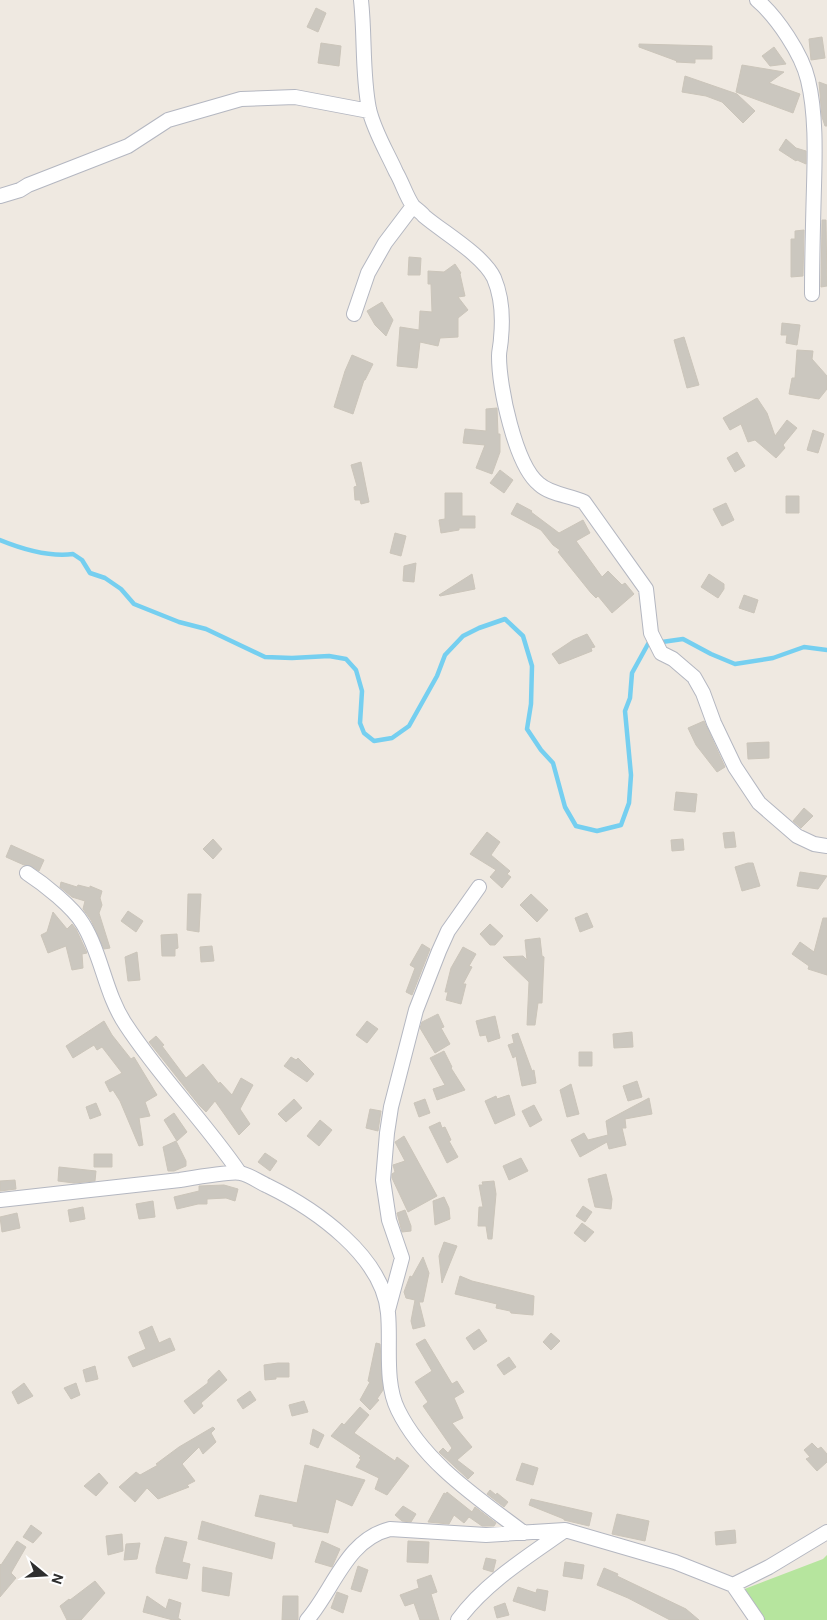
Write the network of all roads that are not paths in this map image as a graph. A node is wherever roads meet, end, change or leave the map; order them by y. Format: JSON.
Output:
{"nodes":[{"id":1,"x":361,"y":0,"type":"edge"},
{"id":2,"x":757,"y":0,"type":"edge"},
{"id":3,"x":369,"y":111,"type":"junction"},
{"id":4,"x":0,"y":196,"type":"edge"},
{"id":5,"x":413,"y":206,"type":"junction"},
{"id":6,"x":812,"y":294,"type":"dead end"},
{"id":7,"x":354,"y":314,"type":"dead end"},
{"id":8,"x":827,"y":846,"type":"edge"},
{"id":9,"x":27,"y":873,"type":"dead end"},
{"id":10,"x":479,"y":887,"type":"dead end"},
{"id":11,"x":239,"y":1172,"type":"junction"},
{"id":12,"x":0,"y":1200,"type":"edge"},
{"id":13,"x":388,"y":1311,"type":"junction"},
{"id":14,"x":565,"y":1530,"type":"junction"},
{"id":15,"x":827,"y":1532,"type":"edge"},
{"id":16,"x":524,"y":1533,"type":"junction"},
{"id":17,"x":733,"y":1585,"type":"junction"},
{"id":18,"x":307,"y":1620,"type":"edge"},
{"id":19,"x":458,"y":1620,"type":"edge"},
{"id":20,"x":757,"y":1620,"type":"edge"}],
"edges":[{"from":1,"to":3,"type":"street"},
{"from":2,"to":6,"type":"street"},
{"from":3,"to":4,"type":"street"},
{"from":3,"to":5,"type":"street"},
{"from":5,"to":7,"type":"street"},
{"from":5,"to":8,"type":"street"},
{"from":9,"to":11,"type":"street"},
{"from":10,"to":13,"type":"street"},
{"from":11,"to":12,"type":"street"},
{"from":11,"to":13,"type":"street"},
{"from":13,"to":16,"type":"street"},
{"from":14,"to":16,"type":"street"},
{"from":14,"to":17,"type":"street"},
{"from":14,"to":19,"type":"street"},
{"from":15,"to":17,"type":"street"},
{"from":16,"to":18,"type":"street"},
{"from":17,"to":20,"type":"street"}]}
